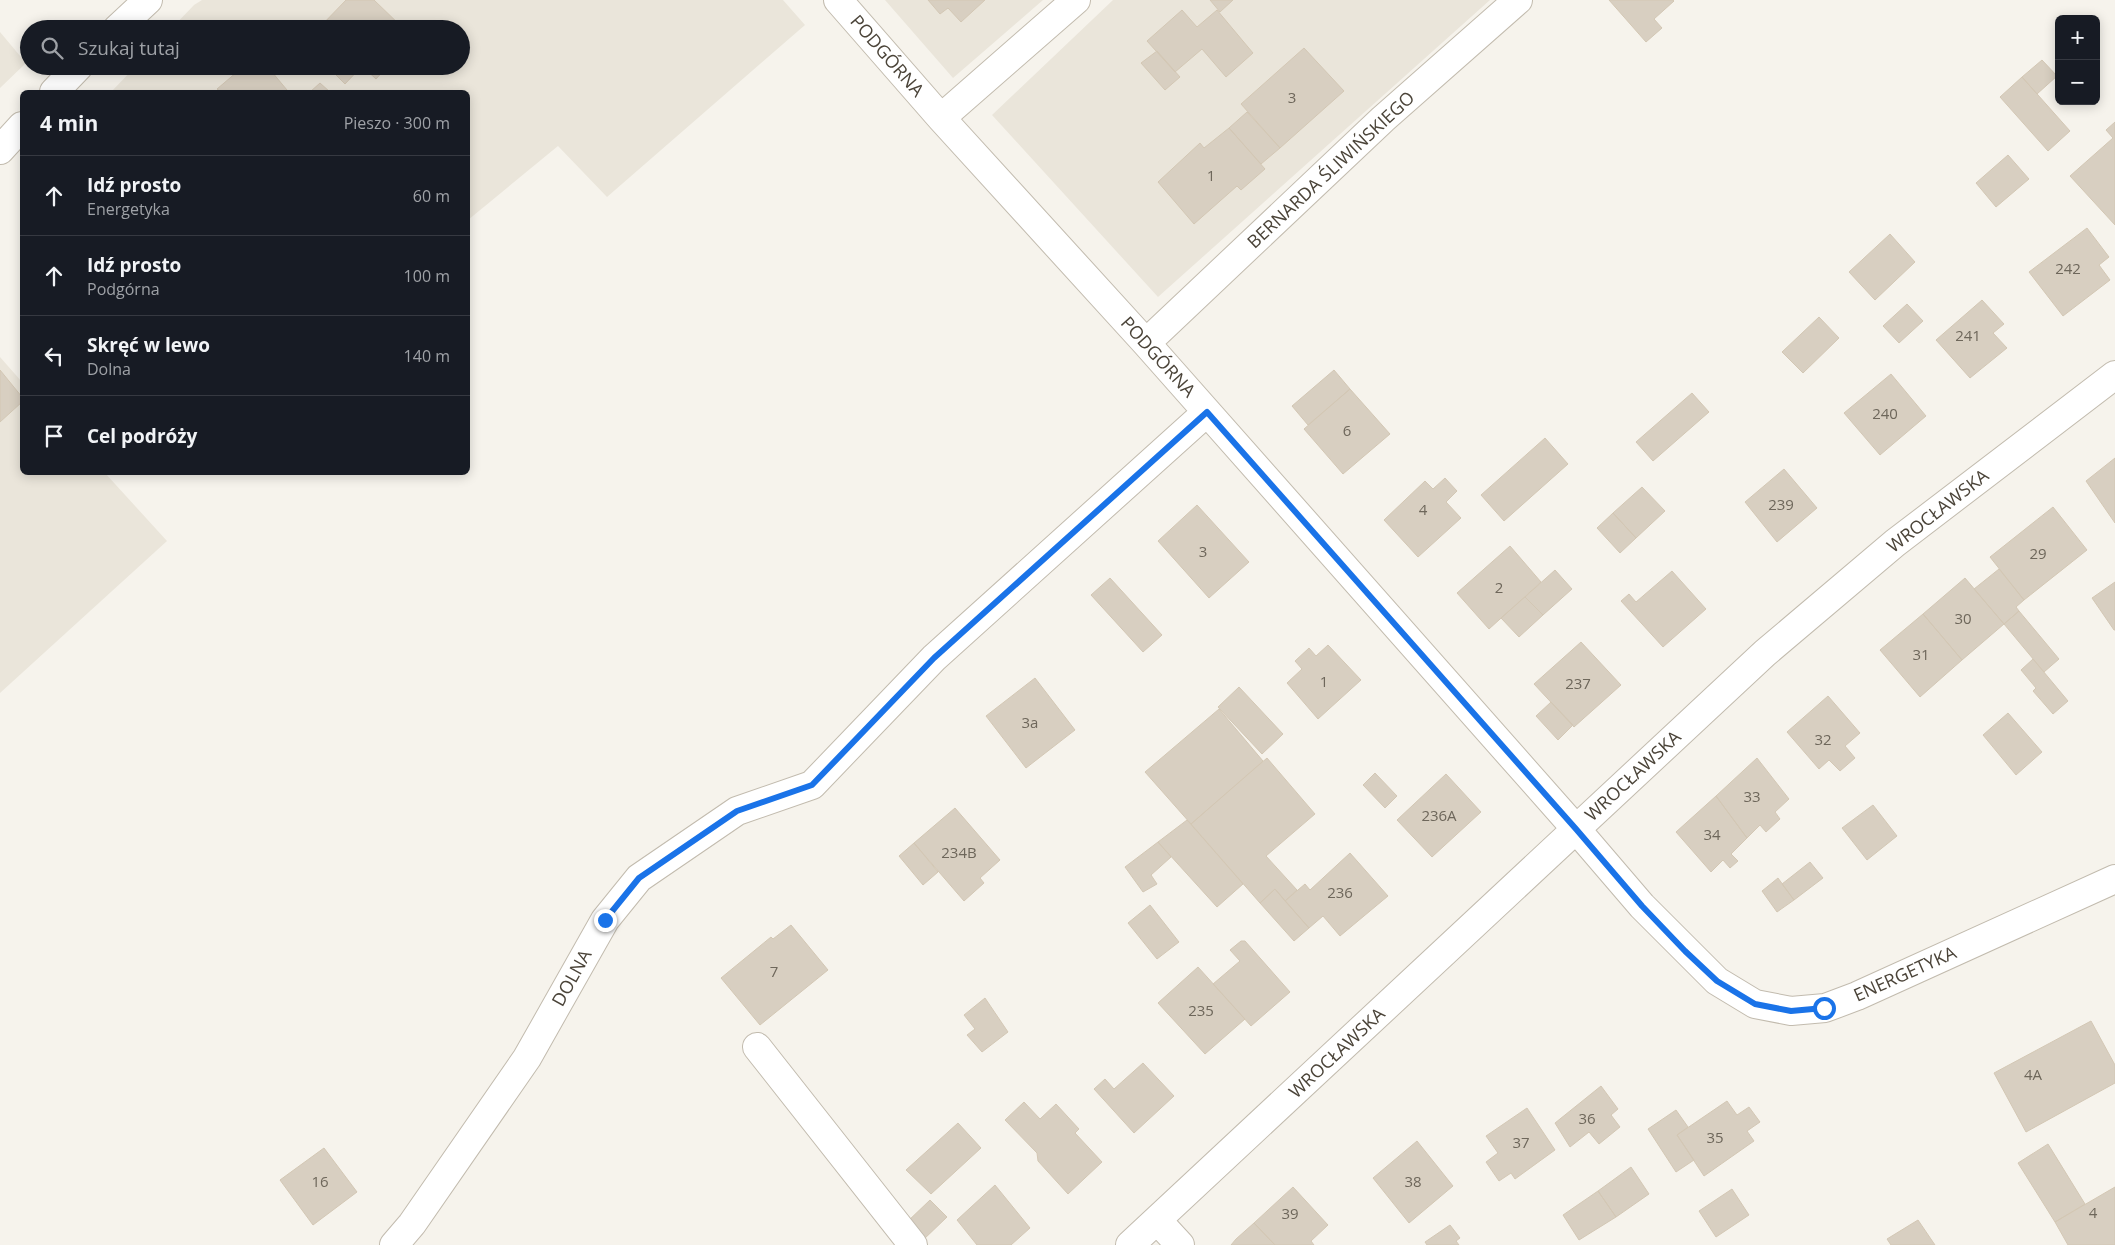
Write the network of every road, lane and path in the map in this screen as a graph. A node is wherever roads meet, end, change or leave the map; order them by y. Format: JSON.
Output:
{"nodes":[{"id":1,"x":148,"y":0,"type":"edge"},
{"id":2,"x":838,"y":0,"type":"edge"},
{"id":3,"x":1076,"y":0,"type":"edge"},
{"id":4,"x":1518,"y":0,"type":"edge"},
{"id":5,"x":127,"y":20,"type":"edge"},
{"id":6,"x":70,"y":75,"type":"edge"},
{"id":7,"x":56,"y":90,"type":"edge"},
{"id":8,"x":941,"y":118,"type":"junction"},
{"id":9,"x":20,"y":128,"type":"edge"},
{"id":10,"x":0,"y":150,"type":"edge"},
{"id":11,"x":1146,"y":343,"type":"junction"},
{"id":12,"x":2115,"y":375,"type":"edge"},
{"id":13,"x":1207,"y":412,"type":"junction"},
{"id":14,"x":1576,"y":829,"type":"junction"},
{"id":15,"x":2115,"y":879,"type":"edge"},
{"id":16,"x":757,"y":1047,"type":"dead end"},
{"id":17,"x":1157,"y":1220,"type":"junction"},
{"id":18,"x":394,"y":1245,"type":"edge"},
{"id":19,"x":913,"y":1245,"type":"edge"},
{"id":20,"x":1130,"y":1245,"type":"edge"},
{"id":21,"x":1180,"y":1245,"type":"edge"}],
"edges":[{"from":1,"to":5,"type":"street"},
{"from":2,"to":8,"type":"street","name":"PODGÓRNA"},
{"from":3,"to":8,"type":"street"},
{"from":4,"to":11,"type":"street","name":"BERNARDA ŚLIWIŃSKIEGO"},
{"from":6,"to":7,"type":"street"},
{"from":8,"to":11,"type":"street","name":"PODGÓRNA"},
{"from":9,"to":10,"type":"street"},
{"from":11,"to":13,"type":"street","name":"PODGÓRNA"},
{"from":12,"to":14,"type":"street","name":"WROCŁAWSKA"},
{"from":13,"to":14,"type":"street","name":"PODGÓRNA"},
{"from":13,"to":18,"type":"street","name":"DOLNA"},
{"from":14,"to":15,"type":"street","name":"ENERGETYKA"},
{"from":14,"to":17,"type":"street","name":"WROCŁAWSKA"},
{"from":16,"to":19,"type":"street"},
{"from":17,"to":20,"type":"street","name":"WROCŁAWSKA"},
{"from":17,"to":21,"type":"street"}]}
